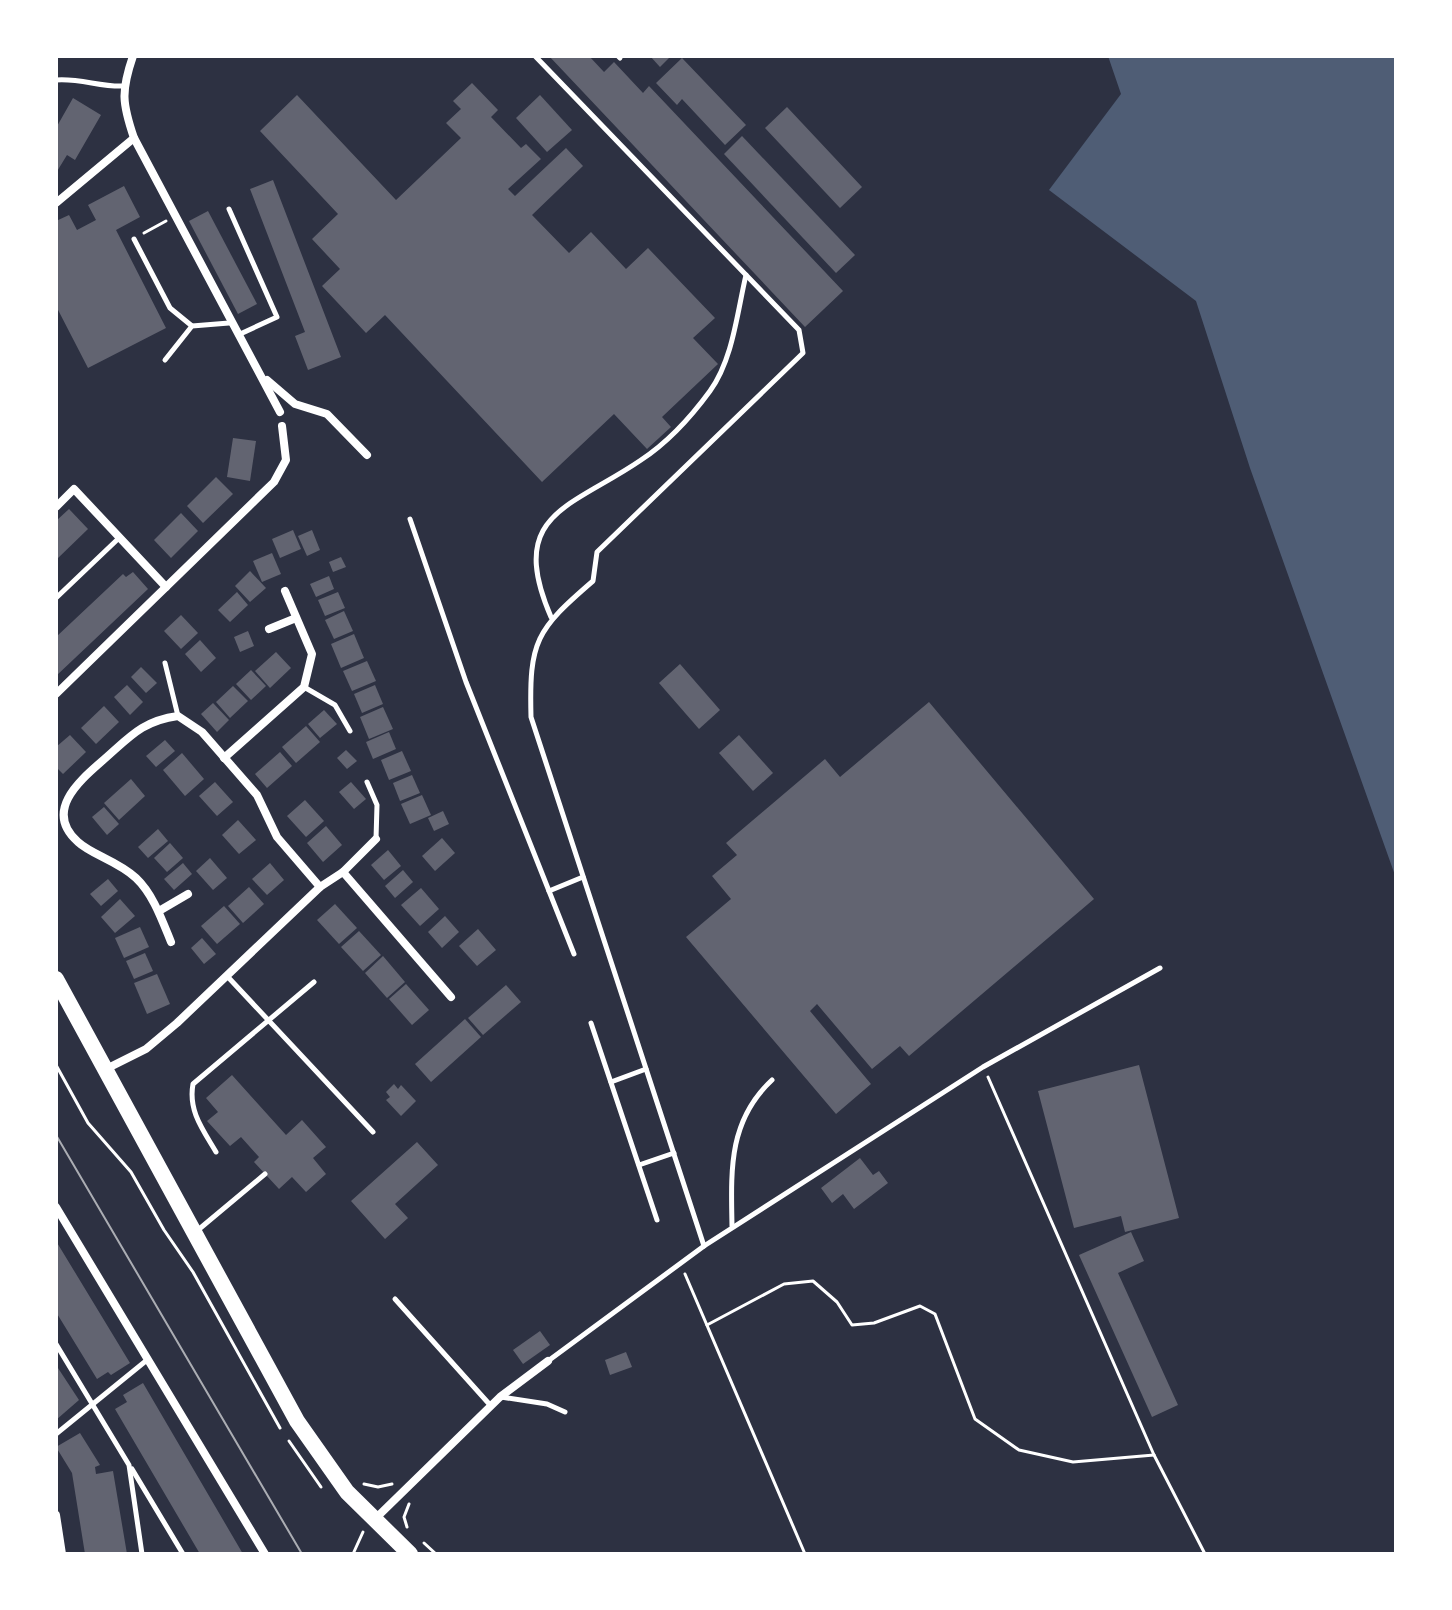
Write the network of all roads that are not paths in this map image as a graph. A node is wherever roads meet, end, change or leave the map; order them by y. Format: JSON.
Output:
{"nodes":[{"id":1,"x":133,"y":56,"type":"edge"},
{"id":2,"x":535,"y":56,"type":"edge"},
{"id":3,"x":56,"y":80,"type":"edge"},
{"id":4,"x":123,"y":86,"type":"junction"},
{"id":5,"x":134,"y":138,"type":"junction"},
{"id":6,"x":56,"y":203,"type":"edge"},
{"id":7,"x":229,"y":209,"type":"dead end"},
{"id":8,"x":134,"y":239,"type":"road end"},
{"id":9,"x":746,"y":275,"type":"junction"},
{"id":10,"x":229,"y":323,"type":"junction"},
{"id":11,"x":192,"y":326,"type":"junction"},
{"id":12,"x":237,"y":336,"type":"junction"},
{"id":13,"x":165,"y":360,"type":"dead end"},
{"id":14,"x":264,"y":377,"type":"junction"},
{"id":15,"x":280,"y":412,"type":"dead end"},
{"id":16,"x":282,"y":426,"type":"dead end"},
{"id":17,"x":367,"y":455,"type":"dead end"},
{"id":18,"x":56,"y":507,"type":"edge"},
{"id":19,"x":410,"y":519,"type":"dead end"},
{"id":20,"x":120,"y":537,"type":"junction"},
{"id":21,"x":166,"y":587,"type":"junction"},
{"id":22,"x":285,"y":591,"type":"dead end"},
{"id":23,"x":56,"y":598,"type":"edge"},
{"id":24,"x":551,"y":617,"type":"junction"},
{"id":25,"x":296,"y":618,"type":"junction"},
{"id":26,"x":269,"y":629,"type":"dead end"},
{"id":27,"x":165,"y":663,"type":"dead end"},
{"id":28,"x":304,"y":687,"type":"junction"},
{"id":29,"x":56,"y":694,"type":"edge"},
{"id":30,"x":178,"y":716,"type":"junction"},
{"id":31,"x":350,"y":731,"type":"dead end"},
{"id":32,"x":224,"y":758,"type":"junction"},
{"id":33,"x":367,"y":782,"type":"dead end"},
{"id":34,"x":376,"y":839,"type":"joint"},
{"id":35,"x":343,"y":872,"type":"junction"},
{"id":36,"x":583,"y":877,"type":"junction"},
{"id":37,"x":320,"y":887,"type":"junction"},
{"id":38,"x":549,"y":891,"type":"junction"},
{"id":39,"x":188,"y":894,"type":"dead end"},
{"id":40,"x":159,"y":911,"type":"junction"},
{"id":41,"x":171,"y":942,"type":"dead end"},
{"id":42,"x":574,"y":954,"type":"dead end"},
{"id":43,"x":1160,"y":968,"type":"dead end"},
{"id":44,"x":227,"y":975,"type":"junction"},
{"id":45,"x":56,"y":979,"type":"edge"},
{"id":46,"x":314,"y":982,"type":"dead end"},
{"id":47,"x":451,"y":997,"type":"dead end"},
{"id":48,"x":270,"y":1021,"type":"junction"},
{"id":49,"x":591,"y":1023,"type":"dead end"},
{"id":50,"x":646,"y":1069,"type":"junction"},
{"id":51,"x":104,"y":1070,"type":"junction"},
{"id":52,"x":772,"y":1080,"type":"dead end"},
{"id":53,"x":611,"y":1082,"type":"junction"},
{"id":54,"x":373,"y":1132,"type":"dead end"},
{"id":55,"x":216,"y":1152,"type":"dead end"},
{"id":56,"x":674,"y":1153,"type":"junction"},
{"id":57,"x":639,"y":1165,"type":"junction"},
{"id":58,"x":265,"y":1174,"type":"dead end"},
{"id":59,"x":56,"y":1207,"type":"edge"},
{"id":60,"x":657,"y":1220,"type":"dead end"},
{"id":61,"x":732,"y":1227,"type":"junction"},
{"id":62,"x":192,"y":1233,"type":"junction"},
{"id":63,"x":704,"y":1246,"type":"junction"},
{"id":64,"x":395,"y":1299,"type":"dead end"},
{"id":65,"x":56,"y":1344,"type":"edge"},
{"id":66,"x":148,"y":1360,"type":"junction"},
{"id":67,"x":548,"y":1361,"type":"joint"},
{"id":68,"x":500,"y":1397,"type":"junction"},
{"id":69,"x":93,"y":1404,"type":"junction"},
{"id":70,"x":492,"y":1406,"type":"junction"},
{"id":71,"x":565,"y":1412,"type":"dead end"},
{"id":72,"x":56,"y":1434,"type":"edge"},
{"id":73,"x":129,"y":1465,"type":"junction"},
{"id":74,"x":56,"y":1515,"type":"edge"},
{"id":75,"x":368,"y":1526,"type":"junction"},
{"id":76,"x":62,"y":1554,"type":"edge"},
{"id":77,"x":142,"y":1554,"type":"edge"},
{"id":78,"x":183,"y":1554,"type":"edge"},
{"id":79,"x":265,"y":1554,"type":"edge"},
{"id":80,"x":410,"y":1554,"type":"edge"}],
"edges":[{"from":1,"to":4,"type":"street"},
{"from":2,"to":9,"type":"lane"},
{"from":3,"to":4,"type":"lane"},
{"from":4,"to":5,"type":"street"},
{"from":5,"to":6,"type":"street"},
{"from":5,"to":10,"type":"street"},
{"from":7,"to":12,"type":"lane"},
{"from":8,"to":11,"type":"lane"},
{"from":9,"to":24,"type":"lane"},
{"from":9,"to":24,"type":"lane"},
{"from":10,"to":11,"type":"lane"},
{"from":10,"to":12,"type":"street"},
{"from":11,"to":13,"type":"lane"},
{"from":12,"to":14,"type":"street"},
{"from":14,"to":15,"type":"street"},
{"from":14,"to":17,"type":"street"},
{"from":16,"to":21,"type":"street"},
{"from":18,"to":20,"type":"street"},
{"from":19,"to":38,"type":"lane"},
{"from":20,"to":21,"type":"street"},
{"from":20,"to":23,"type":"lane"},
{"from":21,"to":29,"type":"street"},
{"from":22,"to":25,"type":"street"},
{"from":24,"to":36,"type":"lane"},
{"from":25,"to":26,"type":"street"},
{"from":25,"to":28,"type":"street"},
{"from":27,"to":30,"type":"lane"},
{"from":28,"to":31,"type":"lane"},
{"from":28,"to":32,"type":"street"},
{"from":30,"to":32,"type":"street"},
{"from":30,"to":40,"type":"street"},
{"from":32,"to":37,"type":"street"},
{"from":33,"to":34,"type":"lane"},
{"from":34,"to":35,"type":"street"},
{"from":35,"to":37,"type":"street"},
{"from":35,"to":47,"type":"street"},
{"from":36,"to":38,"type":"lane"},
{"from":36,"to":50,"type":"lane"},
{"from":37,"to":44,"type":"street"},
{"from":38,"to":42,"type":"lane"},
{"from":39,"to":40,"type":"street"},
{"from":40,"to":41,"type":"street"},
{"from":43,"to":61,"type":"lane"},
{"from":44,"to":48,"type":"lane"},
{"from":44,"to":51,"type":"street"},
{"from":45,"to":51,"type":"main road"},
{"from":46,"to":48,"type":"lane"},
{"from":48,"to":54,"type":"lane"},
{"from":48,"to":55,"type":"lane"},
{"from":49,"to":53,"type":"lane"},
{"from":50,"to":53,"type":"lane"},
{"from":50,"to":56,"type":"lane"},
{"from":51,"to":62,"type":"main road"},
{"from":52,"to":61,"type":"lane"},
{"from":53,"to":57,"type":"lane"},
{"from":56,"to":57,"type":"lane"},
{"from":56,"to":63,"type":"lane"},
{"from":57,"to":60,"type":"lane"},
{"from":58,"to":62,"type":"lane"},
{"from":59,"to":66,"type":"street"},
{"from":61,"to":63,"type":"lane"},
{"from":62,"to":75,"type":"main road"},
{"from":63,"to":67,"type":"lane"},
{"from":64,"to":70,"type":"lane"},
{"from":65,"to":69,"type":"lane"},
{"from":66,"to":69,"type":"lane"},
{"from":66,"to":79,"type":"street"},
{"from":67,"to":68,"type":"street"},
{"from":68,"to":70,"type":"street"},
{"from":68,"to":71,"type":"lane"},
{"from":69,"to":72,"type":"lane"},
{"from":69,"to":73,"type":"lane"},
{"from":70,"to":75,"type":"street"},
{"from":73,"to":77,"type":"lane"},
{"from":73,"to":78,"type":"lane"},
{"from":74,"to":76,"type":"street"},
{"from":75,"to":80,"type":"main road"}]}
